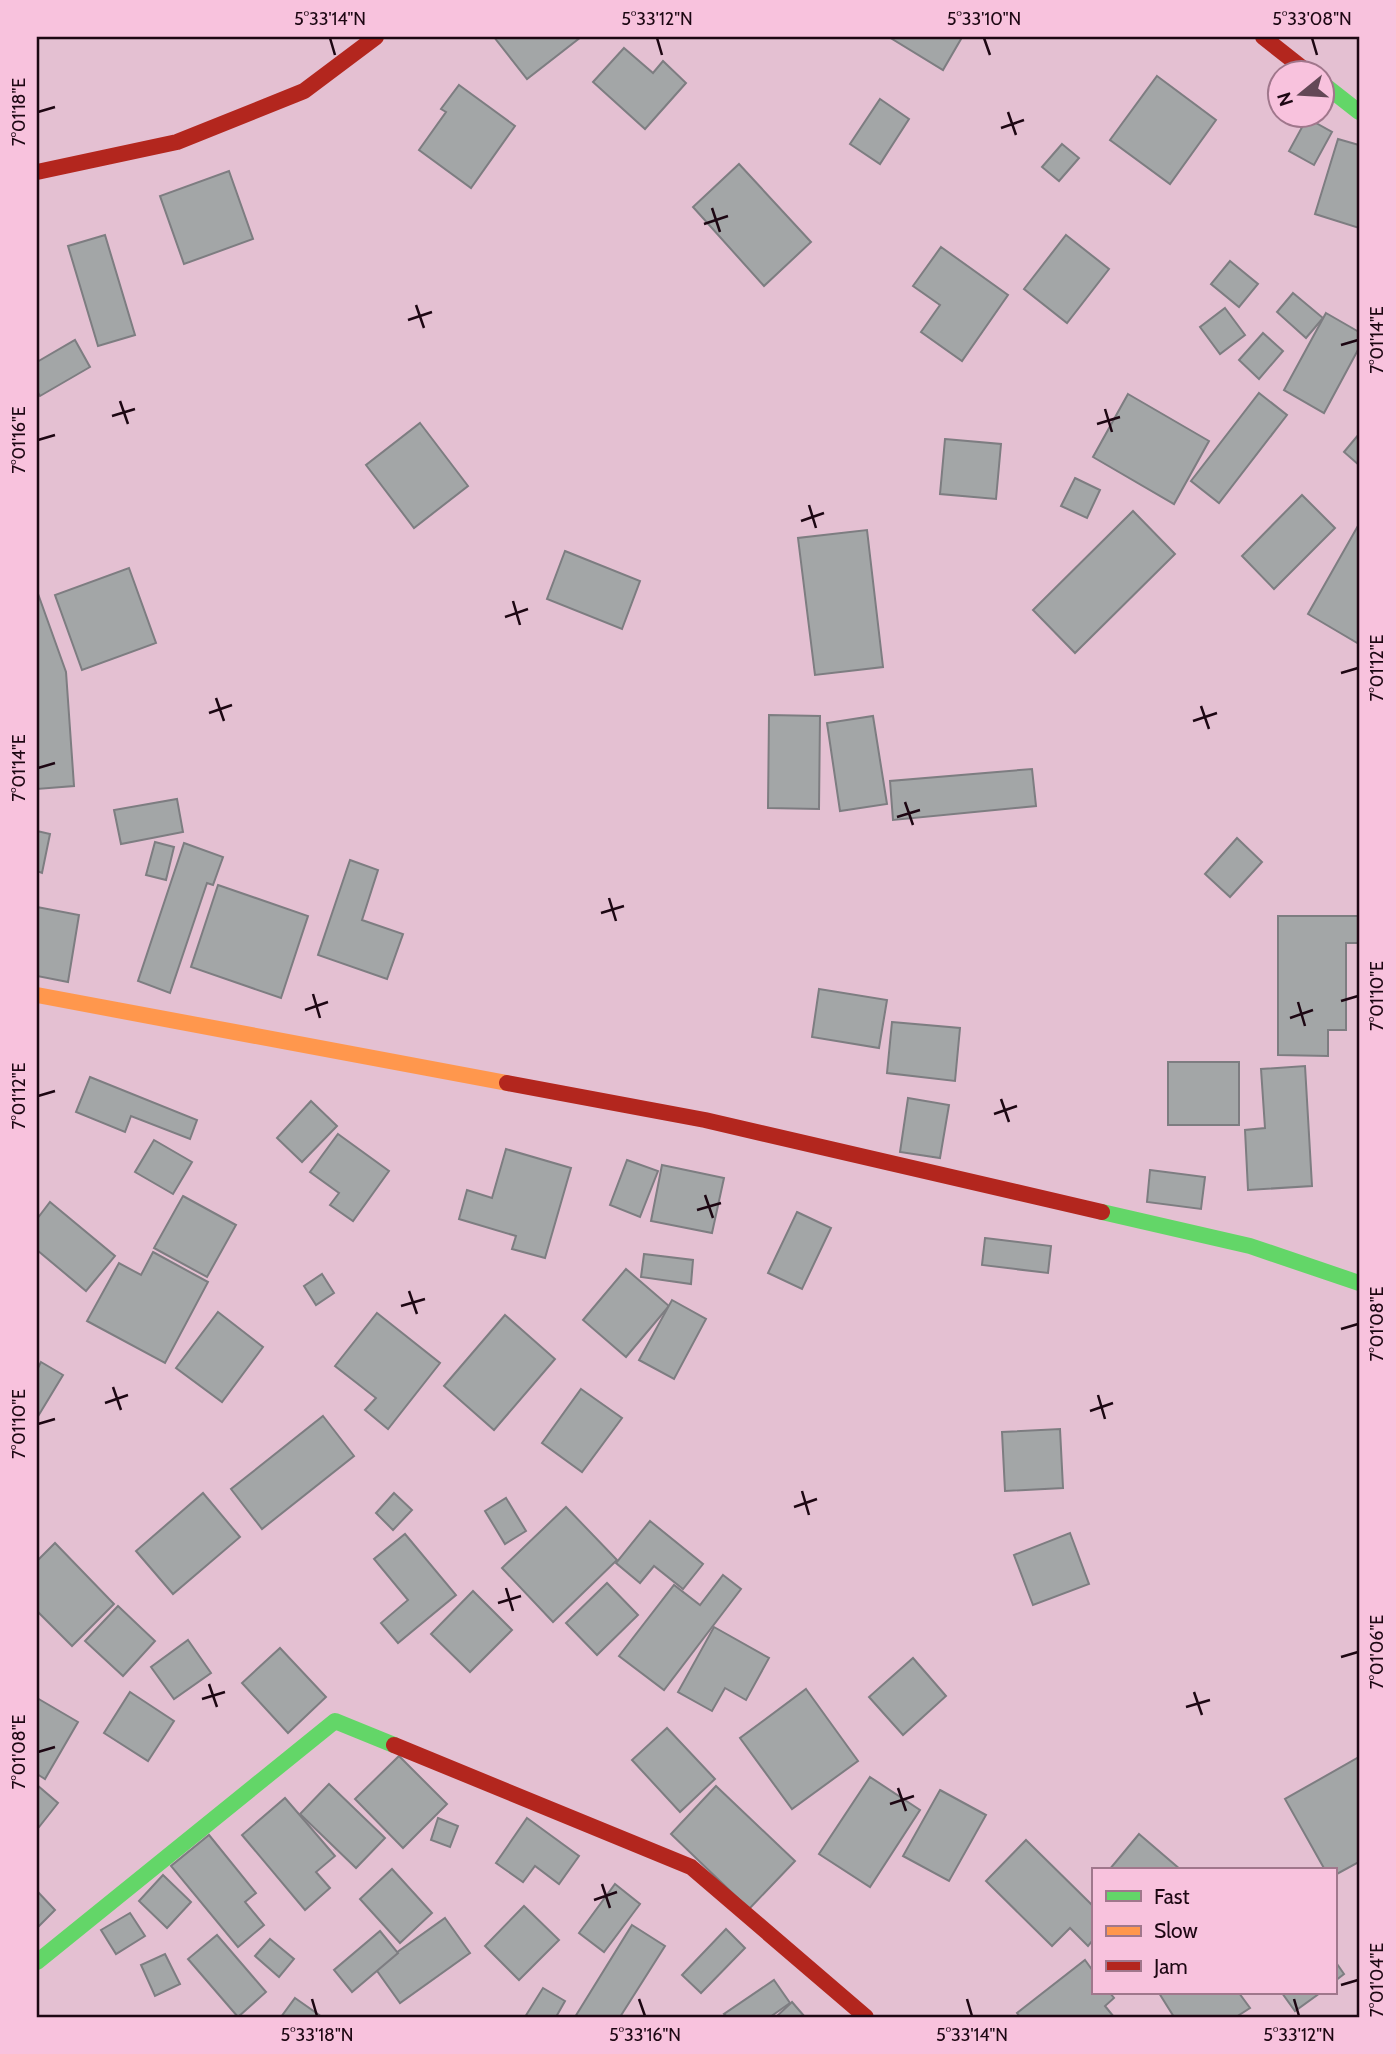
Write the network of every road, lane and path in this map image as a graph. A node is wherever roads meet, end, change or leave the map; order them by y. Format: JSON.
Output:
{"nodes":[{"id":1,"x":376,"y":37,"type":"edge"},
{"id":2,"x":1263,"y":37,"type":"edge"},
{"id":3,"x":1292,"y":60,"type":"edge"},
{"id":4,"x":1336,"y":94,"type":"edge"},
{"id":5,"x":1359,"y":112,"type":"edge"},
{"id":6,"x":37,"y":172,"type":"edge"},
{"id":7,"x":37,"y":995,"type":"edge"},
{"id":8,"x":1359,"y":1283,"type":"edge"},
{"id":9,"x":37,"y":1962,"type":"edge"},
{"id":10,"x":866,"y":2017,"type":"edge"}],
"edges":[{"from":1,"to":6,"type":"street"},
{"from":2,"to":3,"type":"street"},
{"from":4,"to":5,"type":"street"},
{"from":7,"to":8,"type":"street"},
{"from":9,"to":10,"type":"street"}]}
